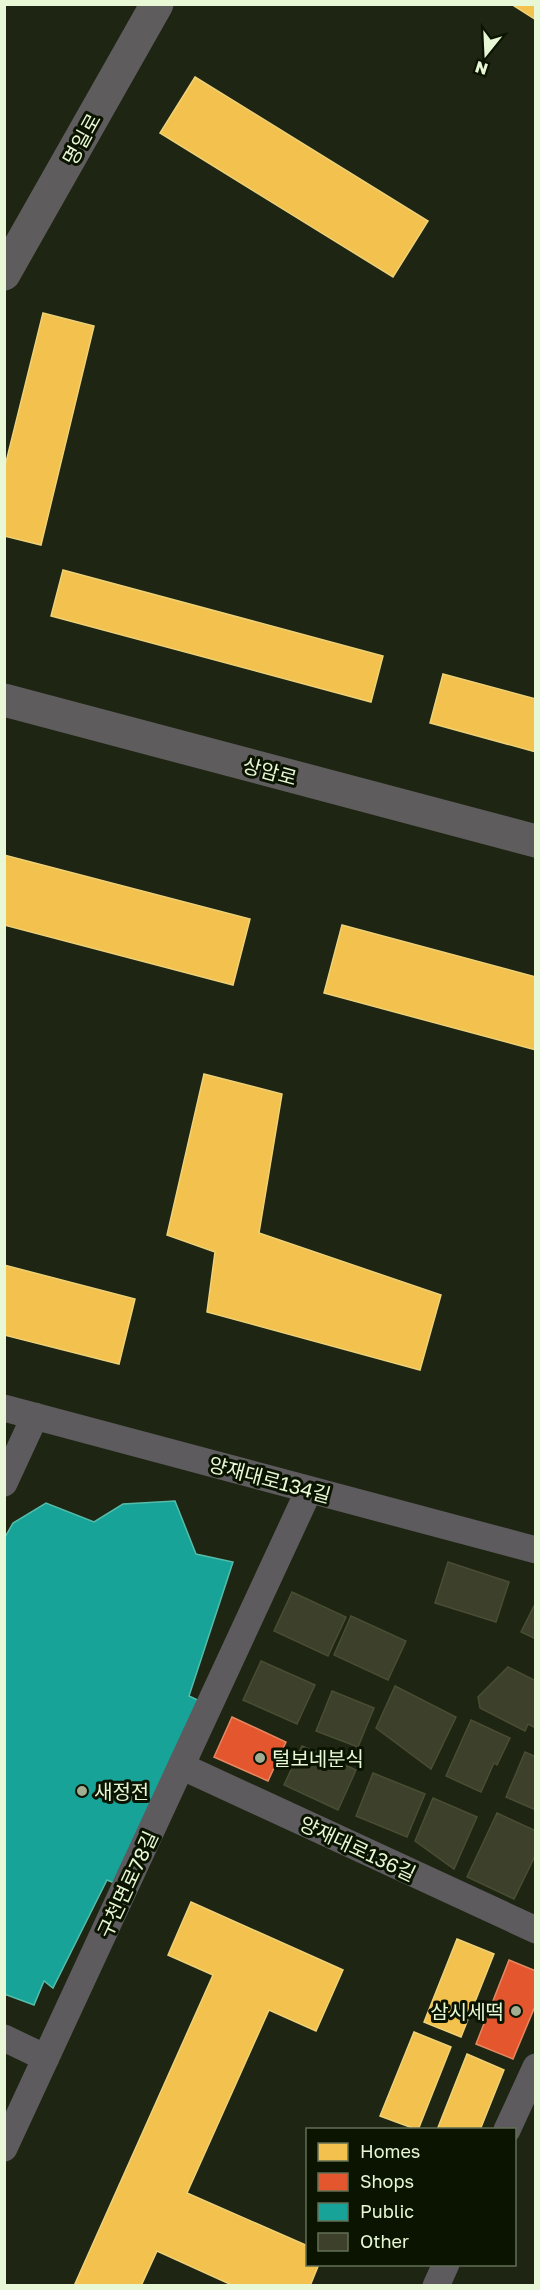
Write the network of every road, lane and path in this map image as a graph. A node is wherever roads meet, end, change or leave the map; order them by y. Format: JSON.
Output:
{"nodes":[{"id":1,"x":157,"y":4,"type":"edge"},
{"id":2,"x":4,"y":274,"type":"edge"},
{"id":3,"x":4,"y":700,"type":"edge"},
{"id":4,"x":536,"y":841,"type":"edge"},
{"id":5,"x":4,"y":1408,"type":"edge"},
{"id":6,"x":35,"y":1416,"type":"junction"},
{"id":7,"x":4,"y":1483,"type":"edge"},
{"id":8,"x":309,"y":1490,"type":"junction"},
{"id":9,"x":536,"y":1550,"type":"edge"},
{"id":10,"x":181,"y":1766,"type":"junction"},
{"id":11,"x":536,"y":1930,"type":"edge"},
{"id":12,"x":4,"y":2038,"type":"edge"},
{"id":13,"x":46,"y":2058,"type":"junction"},
{"id":14,"x":536,"y":2067,"type":"edge"},
{"id":15,"x":508,"y":2128,"type":"edge"},
{"id":16,"x":4,"y":2148,"type":"edge"},
{"id":17,"x":446,"y":2266,"type":"edge"},
{"id":18,"x":436,"y":2286,"type":"edge"}],
"edges":[{"from":1,"to":2,"type":"street","name":"명일로"},
{"from":3,"to":4,"type":"street","name":"상암로"},
{"from":5,"to":6,"type":"street","name":"양재대로134길"},
{"from":6,"to":7,"type":"street"},
{"from":6,"to":8,"type":"street","name":"양재대로134길"},
{"from":8,"to":9,"type":"street","name":"양재대로134길"},
{"from":8,"to":10,"type":"street","name":"구천면로78길"},
{"from":10,"to":11,"type":"street","name":"양재대로136길"},
{"from":10,"to":13,"type":"street","name":"구천면로78길"},
{"from":12,"to":13,"type":"street"},
{"from":13,"to":16,"type":"street","name":"구천면로78길"},
{"from":14,"to":15,"type":"street"},
{"from":17,"to":18,"type":"street"}]}
